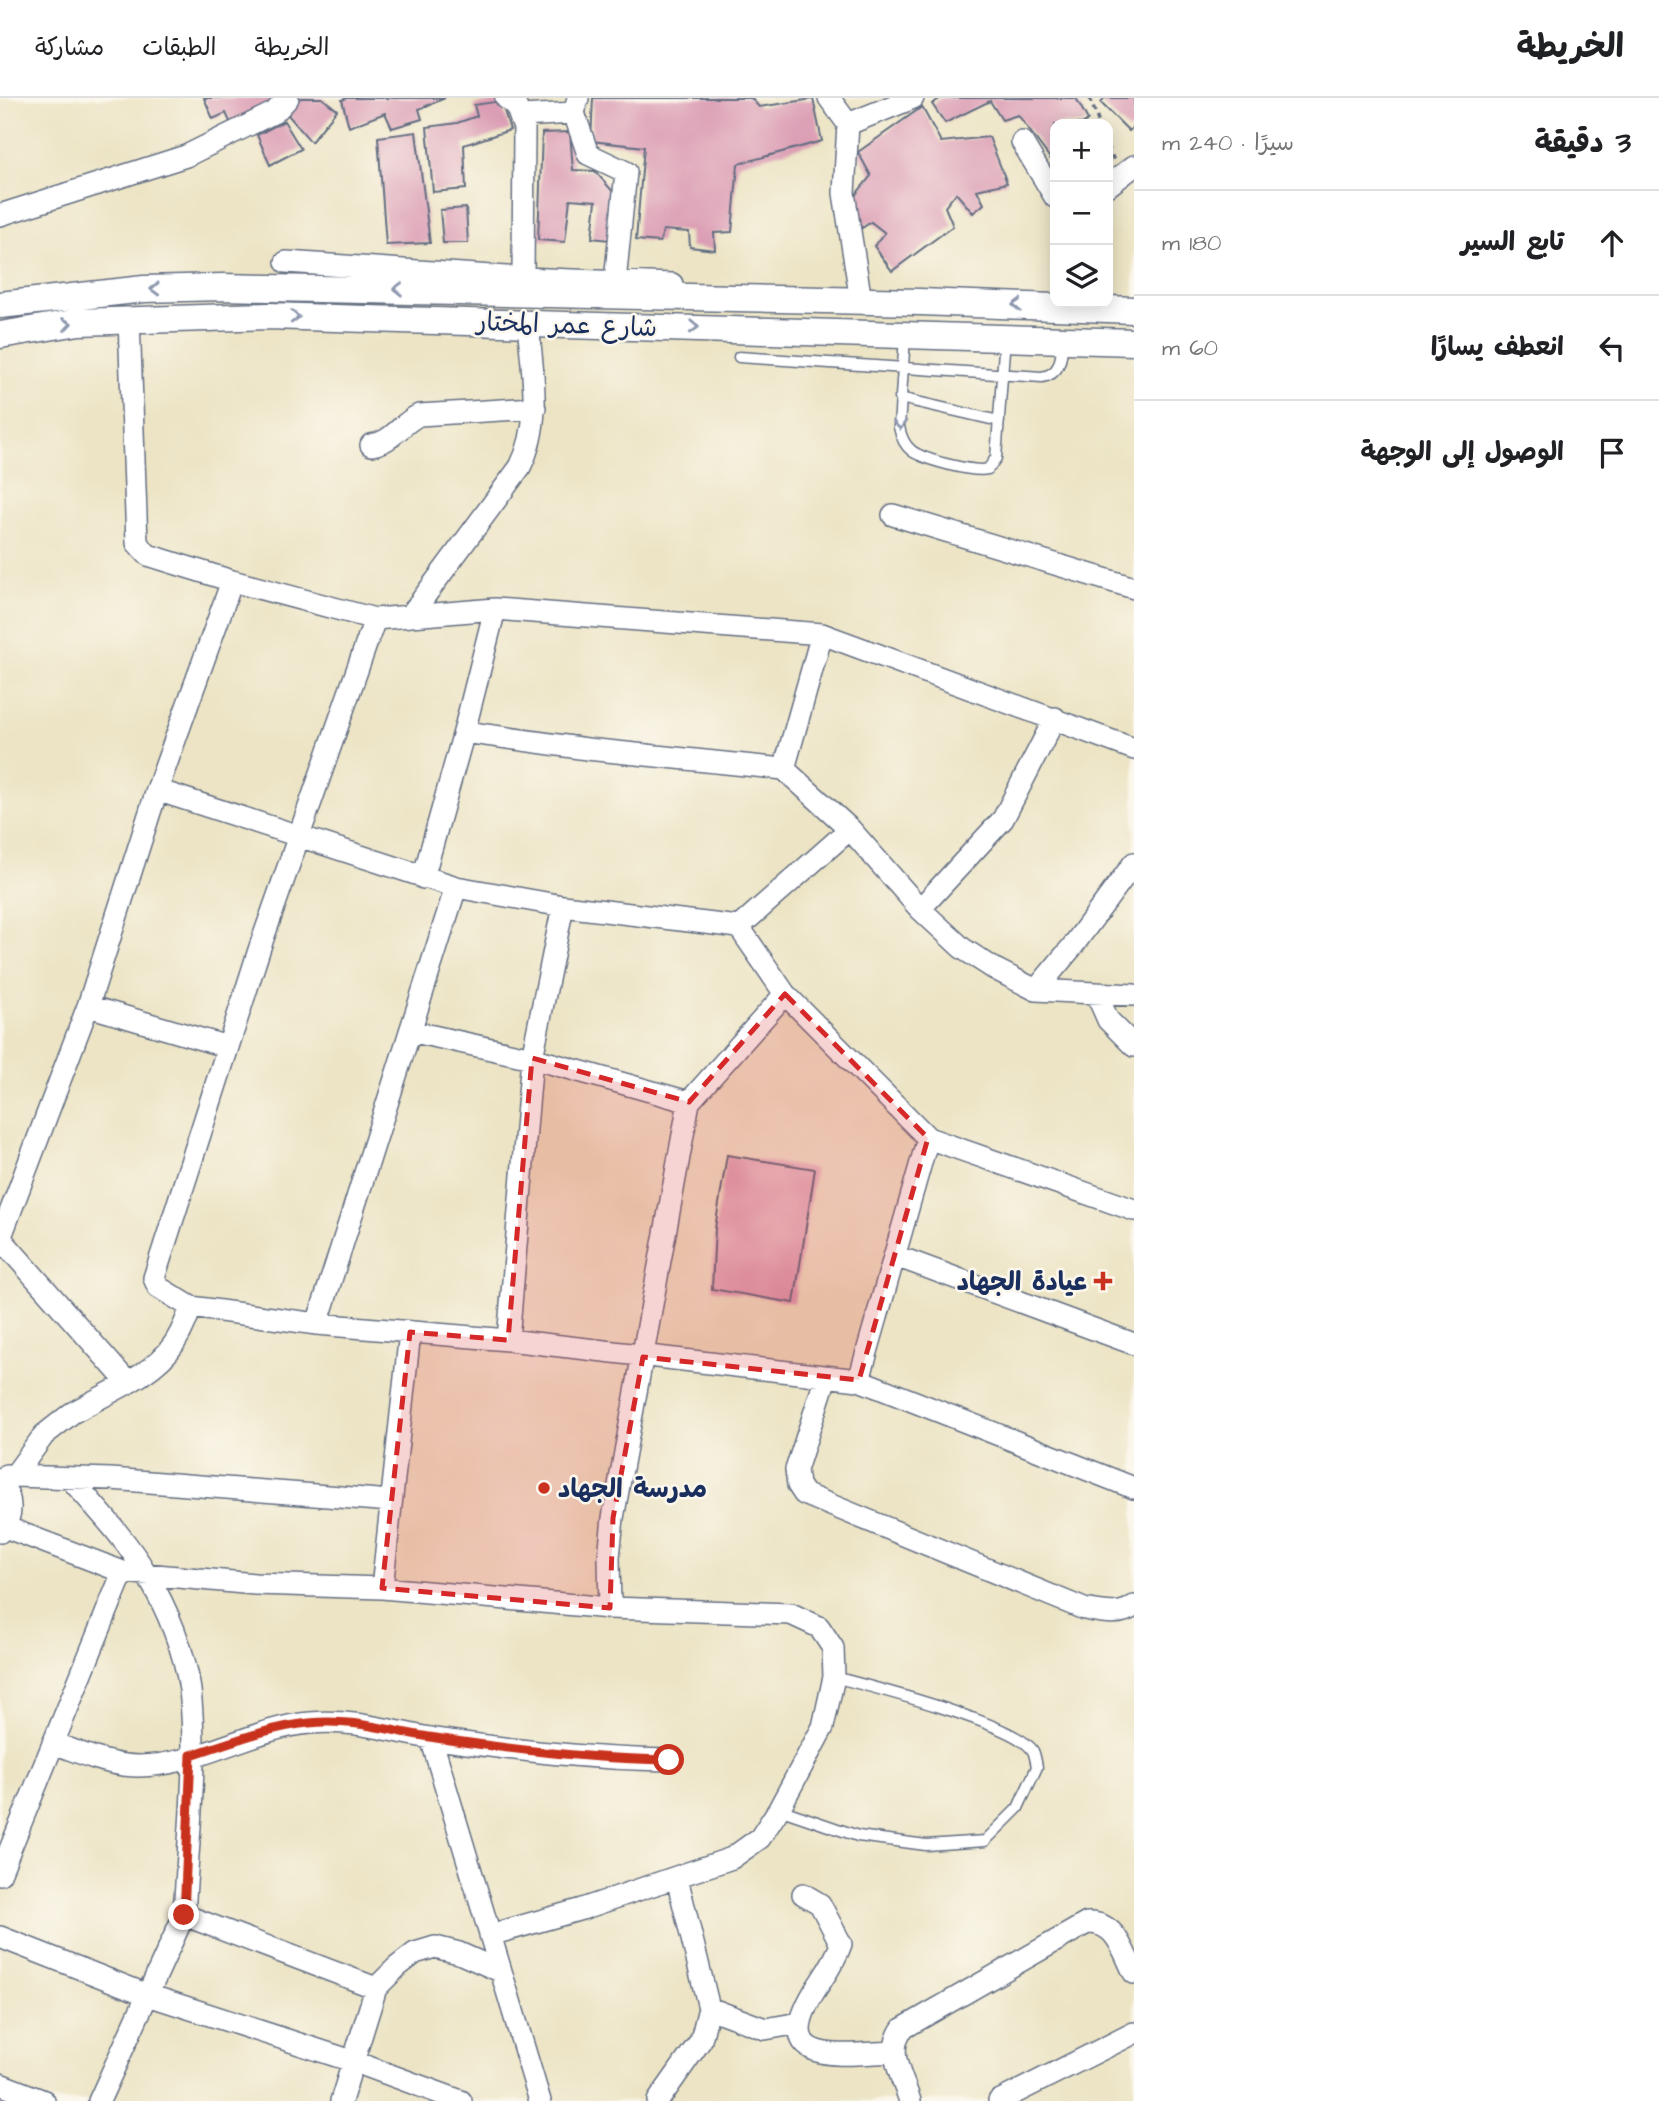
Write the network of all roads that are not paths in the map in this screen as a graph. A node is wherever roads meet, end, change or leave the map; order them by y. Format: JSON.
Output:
{"nodes":[{"id":1,"x":288,"y":98,"type":"edge"},
{"id":2,"x":506,"y":98,"type":"edge"},
{"id":3,"x":829,"y":98,"type":"edge"},
{"id":4,"x":913,"y":98,"type":"edge"},
{"id":5,"x":576,"y":106,"type":"edge"},
{"id":6,"x":522,"y":116,"type":"junction"},
{"id":7,"x":848,"y":124,"type":"junction"},
{"id":8,"x":1022,"y":142,"type":"dead end"},
{"id":9,"x":1050,"y":189,"type":"edge"},
{"id":10,"x":0,"y":215,"type":"edge"},
{"id":11,"x":286,"y":262,"type":"dead end"},
{"id":12,"x":523,"y":278,"type":"junction"},
{"id":13,"x":614,"y":288,"type":"junction"},
{"id":14,"x":860,"y":295,"type":"junction"},
{"id":15,"x":1050,"y":304,"type":"edge"},
{"id":16,"x":0,"y":305,"type":"edge"},
{"id":17,"x":1106,"y":308,"type":"edge"},
{"id":18,"x":1134,"y":310,"type":"edge"},
{"id":19,"x":128,"y":319,"type":"junction"},
{"id":20,"x":527,"y":323,"type":"junction"},
{"id":21,"x":613,"y":325,"type":"junction"},
{"id":22,"x":905,"y":333,"type":"junction"},
{"id":23,"x":0,"y":334,"type":"edge"},
{"id":24,"x":1005,"y":337,"type":"junction"},
{"id":25,"x":1063,"y":339,"type":"junction"},
{"id":26,"x":1134,"y":342,"type":"edge"},
{"id":27,"x":826,"y":346,"type":"junction"},
{"id":28,"x":739,"y":357,"type":"dead end"},
{"id":29,"x":903,"y":368,"type":"junction"},
{"id":30,"x":1003,"y":375,"type":"junction"},
{"id":31,"x":900,"y":398,"type":"junction"},
{"id":32,"x":535,"y":408,"type":"junction"},
{"id":33,"x":999,"y":421,"type":"junction"},
{"id":34,"x":371,"y":445,"type":"dead end"},
{"id":35,"x":893,"y":515,"type":"dead end"},
{"id":36,"x":232,"y":581,"type":"junction"},
{"id":37,"x":1134,"y":589,"type":"edge"},
{"id":38,"x":495,"y":609,"type":"junction"},
{"id":39,"x":410,"y":616,"type":"junction"},
{"id":40,"x":375,"y":619,"type":"junction"},
{"id":41,"x":822,"y":634,"type":"junction"},
{"id":42,"x":1055,"y":718,"type":"junction"},
{"id":43,"x":464,"y":732,"type":"junction"},
{"id":44,"x":1134,"y":749,"type":"edge"},
{"id":45,"x":784,"y":769,"type":"junction"},
{"id":46,"x":157,"y":790,"type":"junction"},
{"id":47,"x":850,"y":829,"type":"junction"},
{"id":48,"x":298,"y":835,"type":"junction"},
{"id":49,"x":1134,"y":863,"type":"edge"},
{"id":50,"x":423,"y":878,"type":"junction"},
{"id":51,"x":456,"y":887,"type":"junction"},
{"id":52,"x":563,"y":906,"type":"junction"},
{"id":53,"x":920,"y":909,"type":"junction"},
{"id":54,"x":739,"y":927,"type":"junction"},
{"id":55,"x":1036,"y":990,"type":"junction"},
{"id":56,"x":785,"y":994,"type":"junction"},
{"id":57,"x":1097,"y":995,"type":"junction"},
{"id":58,"x":1134,"y":995,"type":"edge"},
{"id":59,"x":88,"y":1006,"type":"junction"},
{"id":60,"x":410,"y":1031,"type":"junction"},
{"id":61,"x":1134,"y":1046,"type":"edge"},
{"id":62,"x":228,"y":1047,"type":"junction"},
{"id":63,"x":531,"y":1058,"type":"junction"},
{"id":64,"x":689,"y":1102,"type":"junction"},
{"id":65,"x":928,"y":1138,"type":"junction"},
{"id":66,"x":1134,"y":1210,"type":"edge"},
{"id":67,"x":1,"y":1239,"type":"edge"},
{"id":68,"x":896,"y":1256,"type":"junction"},
{"id":69,"x":191,"y":1307,"type":"junction"},
{"id":70,"x":317,"y":1325,"type":"junction"},
{"id":71,"x":410,"y":1332,"type":"junction"},
{"id":72,"x":508,"y":1340,"type":"junction"},
{"id":73,"x":1134,"y":1344,"type":"edge"},
{"id":74,"x":643,"y":1357,"type":"junction"},
{"id":75,"x":826,"y":1377,"type":"junction"},
{"id":76,"x":859,"y":1380,"type":"junction"},
{"id":77,"x":128,"y":1383,"type":"junction"},
{"id":78,"x":5,"y":1478,"type":"edge"},
{"id":79,"x":70,"y":1478,"type":"junction"},
{"id":80,"x":1134,"y":1488,"type":"edge"},
{"id":81,"x":391,"y":1501,"type":"junction"},
{"id":82,"x":2,"y":1529,"type":"edge"},
{"id":83,"x":123,"y":1572,"type":"junction"},
{"id":84,"x":148,"y":1575,"type":"junction"},
{"id":85,"x":382,"y":1588,"type":"junction"},
{"id":86,"x":1134,"y":1606,"type":"edge"},
{"id":87,"x":610,"y":1608,"type":"junction"},
{"id":88,"x":834,"y":1677,"type":"junction"},
{"id":89,"x":431,"y":1738,"type":"junction"},
{"id":90,"x":53,"y":1742,"type":"junction"},
{"id":91,"x":191,"y":1755,"type":"junction"},
{"id":92,"x":669,"y":1760,"type":"dead end"},
{"id":93,"x":779,"y":1809,"type":"junction"},
{"id":94,"x":0,"y":1874,"type":"edge"},
{"id":95,"x":677,"y":1878,"type":"junction"},
{"id":96,"x":803,"y":1894,"type":"dead end"},
{"id":97,"x":184,"y":1915,"type":"junction"},
{"id":98,"x":490,"y":1935,"type":"junction"},
{"id":99,"x":0,"y":1937,"type":"edge"},
{"id":100,"x":500,"y":1971,"type":"junction"},
{"id":101,"x":1134,"y":1973,"type":"edge"},
{"id":102,"x":376,"y":1988,"type":"junction"},
{"id":103,"x":145,"y":1994,"type":"junction"},
{"id":104,"x":709,"y":2008,"type":"junction"},
{"id":105,"x":800,"y":2023,"type":"junction"},
{"id":106,"x":1134,"y":2033,"type":"edge"},
{"id":107,"x":893,"y":2052,"type":"junction"},
{"id":108,"x":355,"y":2062,"type":"junction"},
{"id":109,"x":0,"y":2084,"type":"edge"},
{"id":110,"x":1024,"y":2096,"type":"edge"},
{"id":111,"x":44,"y":2101,"type":"edge"},
{"id":112,"x":99,"y":2101,"type":"edge"},
{"id":113,"x":341,"y":2101,"type":"edge"},
{"id":114,"x":461,"y":2101,"type":"edge"},
{"id":115,"x":540,"y":2101,"type":"edge"},
{"id":116,"x":659,"y":2101,"type":"edge"},
{"id":117,"x":910,"y":2101,"type":"edge"},
{"id":118,"x":999,"y":2101,"type":"edge"}],
"edges":[{"from":1,"to":10,"type":"street"},
{"from":2,"to":6,"type":"street"},
{"from":3,"to":7,"type":"street"},
{"from":4,"to":7,"type":"street"},
{"from":5,"to":6,"type":"street"},
{"from":5,"to":13,"type":"street"},
{"from":6,"to":12,"type":"street"},
{"from":7,"to":14,"type":"street"},
{"from":8,"to":9,"type":"street"},
{"from":11,"to":12,"type":"street"},
{"from":12,"to":13,"type":"street"},
{"from":13,"to":14,"type":"street","name":"شارع عمر المختار"},
{"from":13,"to":16,"type":"street","name":"شارع عمر المختار","one_way":true},
{"from":13,"to":21,"type":"street"},
{"from":15,"to":14,"type":"street","name":"شارع عمر المختار","one_way":true},
{"from":17,"to":18,"type":"street","name":"شارع عمر المختار"},
{"from":19,"to":20,"type":"street","name":"شارع عمر المختار","one_way":true},
{"from":23,"to":19,"type":"street","name":"شارع عمر المختار","one_way":true},
{"from":19,"to":36,"type":"street"},
{"from":20,"to":21,"type":"street","name":"شارع عمر المختار"},
{"from":20,"to":32,"type":"street"},
{"from":21,"to":27,"type":"street","name":"شارع عمر المختار","one_way":true},
{"from":22,"to":24,"type":"street","name":"شارع عمر المختار"},
{"from":22,"to":27,"type":"street","name":"شارع عمر المختار"},
{"from":22,"to":29,"type":"lane"},
{"from":24,"to":25,"type":"street","name":"شارع عمر المختار"},
{"from":24,"to":30,"type":"lane"},
{"from":25,"to":26,"type":"street","name":"شارع عمر المختار"},
{"from":25,"to":30,"type":"lane"},
{"from":27,"to":28,"type":"lane"},
{"from":27,"to":29,"type":"lane"},
{"from":29,"to":30,"type":"lane"},
{"from":29,"to":31,"type":"lane"},
{"from":30,"to":33,"type":"lane"},
{"from":31,"to":33,"type":"lane"},
{"from":31,"to":33,"type":"lane","one_way":true},
{"from":32,"to":34,"type":"street"},
{"from":32,"to":39,"type":"street"},
{"from":35,"to":37,"type":"street"},
{"from":36,"to":40,"type":"street"},
{"from":36,"to":46,"type":"street"},
{"from":38,"to":39,"type":"street"},
{"from":38,"to":41,"type":"street"},
{"from":38,"to":43,"type":"street"},
{"from":39,"to":40,"type":"street"},
{"from":40,"to":48,"type":"street"},
{"from":41,"to":42,"type":"street"},
{"from":41,"to":45,"type":"street"},
{"from":42,"to":44,"type":"street"},
{"from":42,"to":53,"type":"street"},
{"from":43,"to":45,"type":"street"},
{"from":43,"to":50,"type":"street"},
{"from":45,"to":47,"type":"street"},
{"from":46,"to":48,"type":"street"},
{"from":46,"to":59,"type":"street"},
{"from":47,"to":53,"type":"street"},
{"from":47,"to":54,"type":"street"},
{"from":48,"to":50,"type":"street"},
{"from":48,"to":62,"type":"street"},
{"from":49,"to":55,"type":"street"},
{"from":50,"to":51,"type":"street"},
{"from":51,"to":52,"type":"street"},
{"from":51,"to":60,"type":"street"},
{"from":52,"to":54,"type":"street"},
{"from":52,"to":63,"type":"street"},
{"from":53,"to":55,"type":"street"},
{"from":54,"to":56,"type":"street"},
{"from":55,"to":57,"type":"street"},
{"from":56,"to":64,"type":"street"},
{"from":56,"to":65,"type":"street"},
{"from":57,"to":58,"type":"street"},
{"from":57,"to":61,"type":"street"},
{"from":59,"to":62,"type":"street"},
{"from":59,"to":67,"type":"street"},
{"from":60,"to":63,"type":"street"},
{"from":60,"to":70,"type":"street"},
{"from":62,"to":69,"type":"street"},
{"from":63,"to":64,"type":"street"},
{"from":63,"to":72,"type":"street"},
{"from":64,"to":74,"type":"street"},
{"from":65,"to":66,"type":"street"},
{"from":65,"to":68,"type":"street"},
{"from":67,"to":77,"type":"street"},
{"from":68,"to":73,"type":"street"},
{"from":68,"to":76,"type":"street"},
{"from":69,"to":70,"type":"street"},
{"from":69,"to":77,"type":"street"},
{"from":70,"to":71,"type":"street"},
{"from":71,"to":72,"type":"street"},
{"from":71,"to":81,"type":"street"},
{"from":72,"to":74,"type":"street"},
{"from":74,"to":75,"type":"street"},
{"from":74,"to":87,"type":"street"},
{"from":75,"to":76,"type":"street"},
{"from":75,"to":86,"type":"street"},
{"from":76,"to":80,"type":"street"},
{"from":77,"to":78,"type":"street"},
{"from":78,"to":79,"type":"street"},
{"from":78,"to":82,"type":"street"},
{"from":79,"to":81,"type":"street"},
{"from":79,"to":84,"type":"street"},
{"from":81,"to":85,"type":"street"},
{"from":82,"to":83,"type":"street"},
{"from":83,"to":84,"type":"street"},
{"from":83,"to":90,"type":"street"},
{"from":84,"to":85,"type":"street"},
{"from":84,"to":91,"type":"street"},
{"from":85,"to":87,"type":"street"},
{"from":87,"to":88,"type":"street"},
{"from":88,"to":93,"type":"street"},
{"from":88,"to":93,"type":"lane"},
{"from":89,"to":91,"type":"street"},
{"from":89,"to":92,"type":"street"},
{"from":89,"to":98,"type":"street"},
{"from":90,"to":91,"type":"street"},
{"from":90,"to":94,"type":"street"},
{"from":91,"to":97,"type":"street"},
{"from":93,"to":95,"type":"street"},
{"from":95,"to":98,"type":"street"},
{"from":95,"to":104,"type":"street"},
{"from":96,"to":105,"type":"street"},
{"from":97,"to":102,"type":"street"},
{"from":97,"to":103,"type":"street"},
{"from":98,"to":100,"type":"street"},
{"from":99,"to":103,"type":"street"},
{"from":100,"to":102,"type":"street"},
{"from":100,"to":115,"type":"street"},
{"from":101,"to":107,"type":"street"},
{"from":102,"to":108,"type":"street"},
{"from":103,"to":108,"type":"street"},
{"from":103,"to":112,"type":"street"},
{"from":104,"to":105,"type":"street"},
{"from":104,"to":116,"type":"street"},
{"from":105,"to":107,"type":"street"},
{"from":106,"to":110,"type":"street"},
{"from":107,"to":117,"type":"street"},
{"from":108,"to":113,"type":"street"},
{"from":108,"to":114,"type":"street"},
{"from":109,"to":111,"type":"street"},
{"from":110,"to":118,"type":"street"}]}
